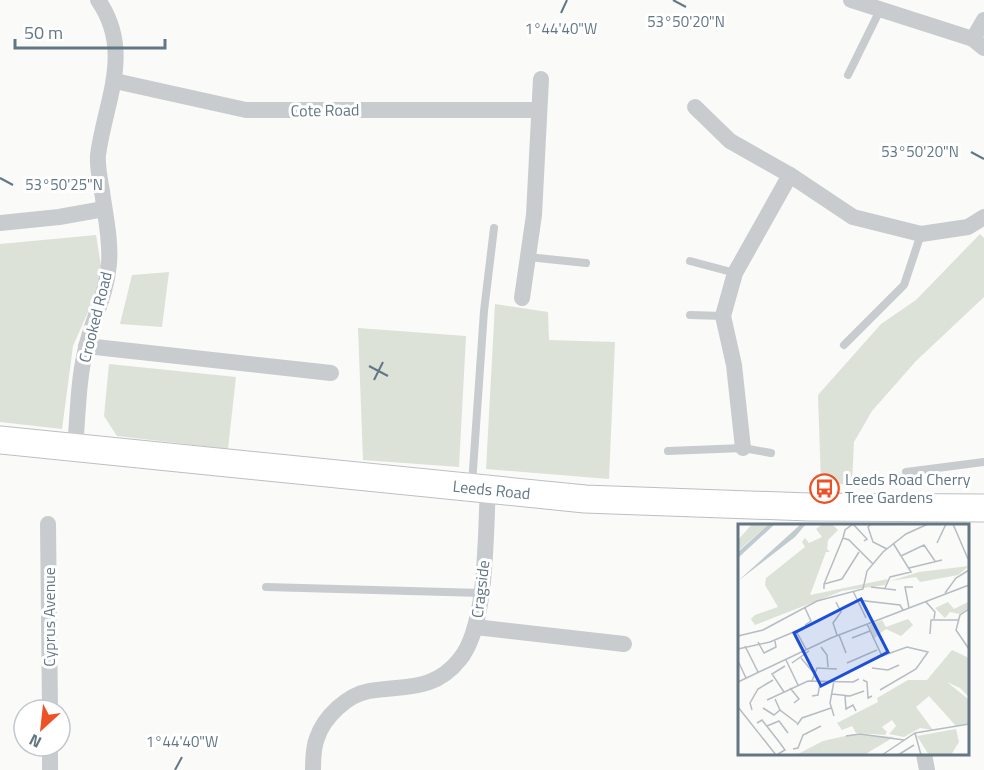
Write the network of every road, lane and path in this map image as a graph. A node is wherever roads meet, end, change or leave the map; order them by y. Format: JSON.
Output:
{"nodes":[{"id":1,"x":98,"y":0,"type":"edge"},
{"id":2,"x":851,"y":0,"type":"edge"},
{"id":3,"x":880,"y":10,"type":"junction"},
{"id":4,"x":984,"y":20,"type":"edge"},
{"id":5,"x":979,"y":44,"type":"edge"},
{"id":6,"x":848,"y":75,"type":"dead end"},
{"id":7,"x":541,"y":80,"type":"dead end"},
{"id":8,"x":115,"y":81,"type":"junction"},
{"id":9,"x":696,"y":106,"type":"dead end"},
{"id":10,"x":539,"y":110,"type":"junction"},
{"id":11,"x":789,"y":176,"type":"junction"},
{"id":12,"x":104,"y":209,"type":"junction"},
{"id":13,"x":984,"y":217,"type":"edge"},
{"id":14,"x":0,"y":223,"type":"edge"},
{"id":15,"x":494,"y":228,"type":"dead end"},
{"id":16,"x":921,"y":234,"type":"junction"},
{"id":17,"x":528,"y":257,"type":"junction"},
{"id":18,"x":690,"y":261,"type":"dead end"},
{"id":19,"x":586,"y":263,"type":"dead end"},
{"id":20,"x":735,"y":273,"type":"junction"},
{"id":21,"x":522,"y":298,"type":"dead end"},
{"id":22,"x":690,"y":315,"type":"dead end"},
{"id":23,"x":723,"y":316,"type":"junction"},
{"id":24,"x":844,"y":345,"type":"dead end"},
{"id":25,"x":86,"y":346,"type":"junction"},
{"id":26,"x":331,"y":373,"type":"dead end"},
{"id":27,"x":0,"y":440,"type":"edge"},
{"id":28,"x":75,"y":448,"type":"junction"},
{"id":29,"x":743,"y":448,"type":"junction"},
{"id":30,"x":668,"y":451,"type":"dead end"},
{"id":31,"x":771,"y":453,"type":"dead end"},
{"id":32,"x":984,"y":462,"type":"edge"},
{"id":33,"x":906,"y":472,"type":"dead end"},
{"id":34,"x":480,"y":488,"type":"junction"},
{"id":35,"x":984,"y":508,"type":"edge"},
{"id":36,"x":809,"y":516,"type":"edge"},
{"id":37,"x":930,"y":517,"type":"edge"},
{"id":38,"x":48,"y":524,"type":"dead end"},
{"id":39,"x":266,"y":587,"type":"dead end"},
{"id":40,"x":482,"y":593,"type":"junction"},
{"id":41,"x":475,"y":627,"type":"junction"},
{"id":42,"x":624,"y":644,"type":"dead end"},
{"id":43,"x":50,"y":698,"type":"edge"},
{"id":44,"x":924,"y":755,"type":"edge"},
{"id":45,"x":313,"y":770,"type":"edge"},
{"id":46,"x":927,"y":770,"type":"edge"}],
"edges":[{"from":1,"to":8,"type":"street","name":"Crooked Road"},
{"from":2,"to":3,"type":"street"},
{"from":3,"to":5,"type":"street"},
{"from":3,"to":6,"type":"lane"},
{"from":4,"to":5,"type":"street"},
{"from":7,"to":10,"type":"street"},
{"from":8,"to":10,"type":"street","name":"Cote Road"},
{"from":8,"to":12,"type":"street","name":"Crooked Road"},
{"from":9,"to":11,"type":"street"},
{"from":10,"to":17,"type":"street"},
{"from":11,"to":16,"type":"street"},
{"from":11,"to":20,"type":"street"},
{"from":12,"to":14,"type":"street"},
{"from":12,"to":25,"type":"street","name":"Crooked Road"},
{"from":13,"to":16,"type":"street"},
{"from":15,"to":34,"type":"lane"},
{"from":16,"to":24,"type":"lane"},
{"from":17,"to":19,"type":"lane"},
{"from":17,"to":21,"type":"street"},
{"from":18,"to":20,"type":"lane"},
{"from":20,"to":23,"type":"street"},
{"from":22,"to":23,"type":"lane"},
{"from":23,"to":29,"type":"street"},
{"from":25,"to":26,"type":"street"},
{"from":25,"to":28,"type":"street","name":"Crooked Road"},
{"from":27,"to":28,"type":"main road","name":"Leeds Road"},
{"from":28,"to":34,"type":"main road","name":"Leeds Road"},
{"from":29,"to":30,"type":"lane"},
{"from":29,"to":31,"type":"lane"},
{"from":32,"to":33,"type":"lane"},
{"from":34,"to":36,"type":"main road","name":"Leeds Road"},
{"from":34,"to":40,"type":"street","name":"Cragside"},
{"from":35,"to":37,"type":"main road","name":"Leeds Road"},
{"from":36,"to":37,"type":"main road","name":"Leeds Road"},
{"from":38,"to":43,"type":"street","name":"Cyprus Avenue"},
{"from":39,"to":40,"type":"lane"},
{"from":40,"to":41,"type":"street","name":"Cragside"},
{"from":41,"to":42,"type":"street"},
{"from":41,"to":45,"type":"street","name":"Cragside"},
{"from":44,"to":46,"type":"street"}]}
